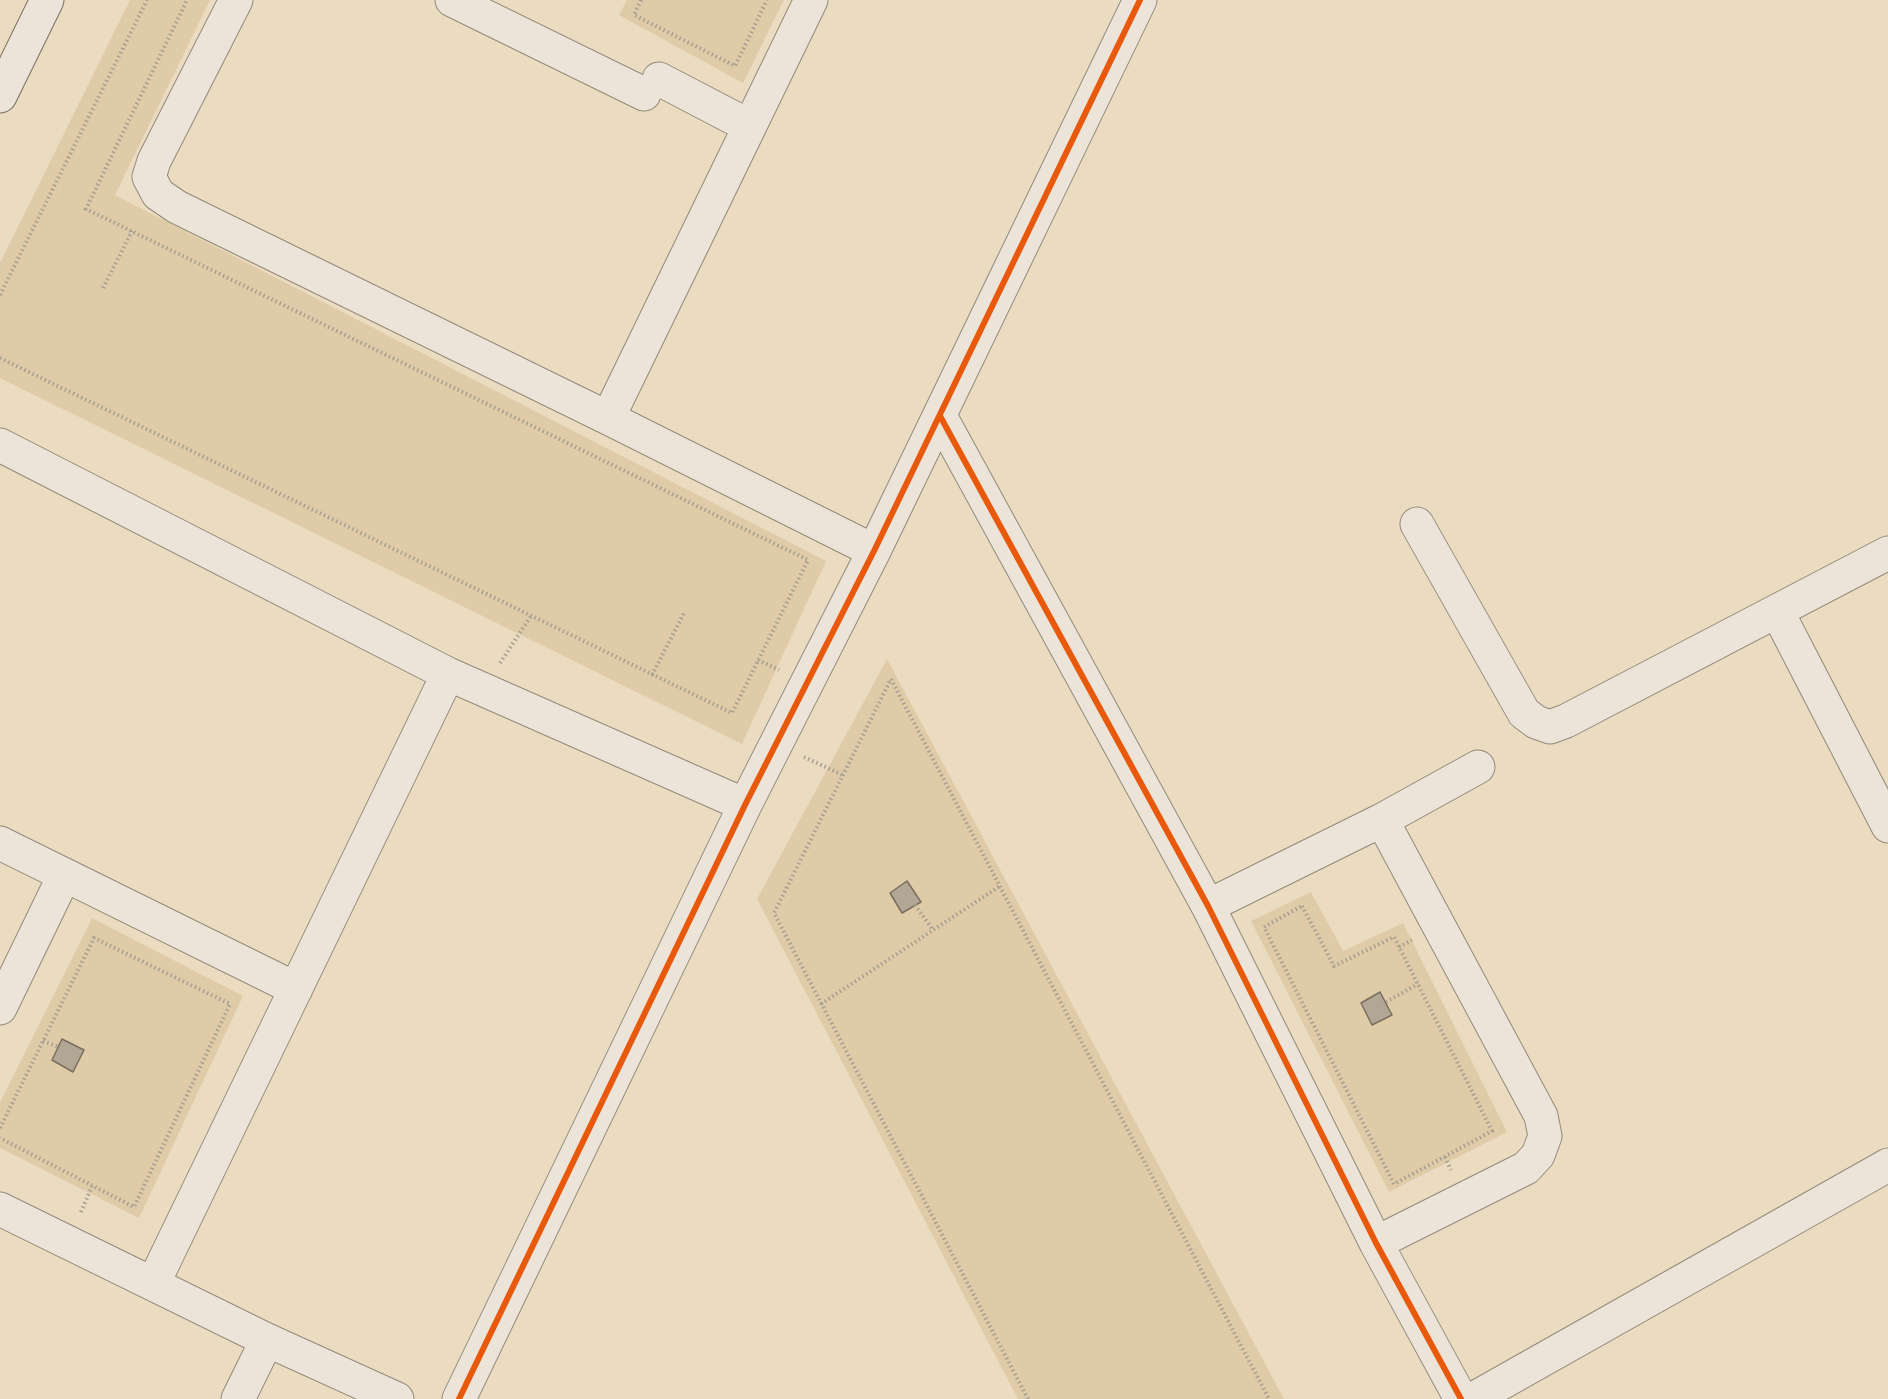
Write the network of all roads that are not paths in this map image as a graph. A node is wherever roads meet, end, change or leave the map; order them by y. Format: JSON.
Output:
{"nodes":[{"id":1,"x":47,"y":0,"type":"edge"},
{"id":2,"x":236,"y":0,"type":"edge"},
{"id":3,"x":452,"y":0,"type":"edge"},
{"id":4,"x":811,"y":0,"type":"edge"},
{"id":5,"x":1140,"y":0,"type":"edge"},
{"id":6,"x":0,"y":96,"type":"edge"},
{"id":7,"x":749,"y":126,"type":"junction"},
{"id":8,"x":940,"y":416,"type":"junction"},
{"id":9,"x":608,"y":418,"type":"junction"},
{"id":10,"x":0,"y":445,"type":"edge"},
{"id":11,"x":1417,"y":524,"type":"dead end"},
{"id":12,"x":874,"y":551,"type":"junction"},
{"id":13,"x":1888,"y":553,"type":"edge"},
{"id":14,"x":1777,"y":611,"type":"junction"},
{"id":15,"x":448,"y":674,"type":"junction"},
{"id":16,"x":1478,"y":767,"type":"dead end"},
{"id":17,"x":745,"y":805,"type":"junction"},
{"id":18,"x":1382,"y":820,"type":"junction"},
{"id":19,"x":1888,"y":826,"type":"edge"},
{"id":20,"x":0,"y":843,"type":"edge"},
{"id":21,"x":64,"y":876,"type":"junction"},
{"id":22,"x":1208,"y":906,"type":"junction"},
{"id":23,"x":296,"y":989,"type":"junction"},
{"id":24,"x":0,"y":1008,"type":"edge"},
{"id":25,"x":1888,"y":1166,"type":"edge"},
{"id":26,"x":0,"y":1209,"type":"edge"},
{"id":27,"x":1376,"y":1243,"type":"junction"},
{"id":28,"x":153,"y":1284,"type":"junction"},
{"id":29,"x":267,"y":1340,"type":"junction"},
{"id":30,"x":238,"y":1399,"type":"edge"},
{"id":31,"x":397,"y":1399,"type":"edge"},
{"id":32,"x":459,"y":1399,"type":"edge"},
{"id":33,"x":1461,"y":1399,"type":"edge"},
{"id":34,"x":1473,"y":1399,"type":"edge"}],
"edges":[{"from":1,"to":6,"type":"street"},
{"from":2,"to":9,"type":"street"},
{"from":3,"to":7,"type":"street"},
{"from":4,"to":7,"type":"street"},
{"from":5,"to":8,"type":"street"},
{"from":7,"to":9,"type":"street"},
{"from":8,"to":12,"type":"street"},
{"from":8,"to":22,"type":"street"},
{"from":9,"to":12,"type":"street"},
{"from":10,"to":15,"type":"street"},
{"from":11,"to":14,"type":"street"},
{"from":12,"to":17,"type":"street"},
{"from":13,"to":14,"type":"street"},
{"from":14,"to":19,"type":"street"},
{"from":15,"to":17,"type":"street"},
{"from":15,"to":23,"type":"street"},
{"from":16,"to":18,"type":"street"},
{"from":17,"to":32,"type":"street"},
{"from":18,"to":22,"type":"street"},
{"from":18,"to":27,"type":"street"},
{"from":20,"to":21,"type":"street"},
{"from":21,"to":23,"type":"street"},
{"from":21,"to":24,"type":"street"},
{"from":22,"to":27,"type":"street"},
{"from":23,"to":28,"type":"street"},
{"from":25,"to":34,"type":"street"},
{"from":26,"to":28,"type":"street"},
{"from":27,"to":33,"type":"street"},
{"from":28,"to":29,"type":"street"},
{"from":29,"to":30,"type":"street"},
{"from":29,"to":31,"type":"street"}]}
